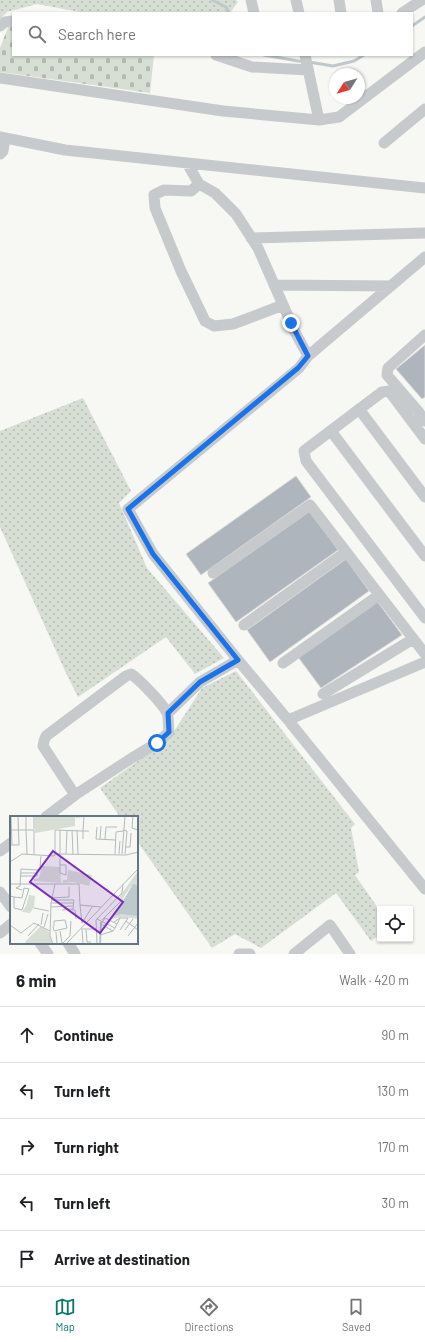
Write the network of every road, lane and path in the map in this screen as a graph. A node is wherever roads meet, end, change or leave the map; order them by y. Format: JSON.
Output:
{"nodes":[{"id":1,"x":251,"y":0,"type":"edge"},
{"id":2,"x":296,"y":0,"type":"edge"},
{"id":3,"x":339,"y":0,"type":"edge"},
{"id":4,"x":376,"y":0,"type":"edge"},
{"id":5,"x":417,"y":2,"type":"edge"},
{"id":6,"x":254,"y":12,"type":"edge"},
{"id":7,"x":298,"y":12,"type":"edge"},
{"id":8,"x":341,"y":12,"type":"edge"},
{"id":9,"x":378,"y":12,"type":"edge"},
{"id":10,"x":403,"y":12,"type":"edge"},
{"id":11,"x":12,"y":21,"type":"edge"},
{"id":12,"x":0,"y":26,"type":"edge"},
{"id":13,"x":219,"y":56,"type":"edge"},
{"id":14,"x":305,"y":56,"type":"edge"},
{"id":15,"x":423,"y":58,"type":"edge"},
{"id":16,"x":308,"y":70,"type":"junction"},
{"id":17,"x":0,"y":78,"type":"edge"},
{"id":18,"x":425,"y":109,"type":"edge"},
{"id":19,"x":319,"y":120,"type":"junction"},
{"id":20,"x":3,"y":137,"type":"edge"},
{"id":21,"x":384,"y":143,"type":"dead end"},
{"id":22,"x":0,"y":154,"type":"edge"},
{"id":23,"x":188,"y":163,"type":"junction"},
{"id":24,"x":199,"y":184,"type":"junction"},
{"id":25,"x":425,"y":188,"type":"edge"},
{"id":26,"x":425,"y":233,"type":"edge"},
{"id":27,"x":251,"y":238,"type":"junction"},
{"id":28,"x":425,"y":257,"type":"edge"},
{"id":29,"x":274,"y":285,"type":"junction"},
{"id":30,"x":391,"y":286,"type":"junction"},
{"id":31,"x":283,"y":305,"type":"junction"},
{"id":32,"x":425,"y":335,"type":"edge"},
{"id":33,"x":308,"y":356,"type":"junction"},
{"id":34,"x":422,"y":408,"type":"edge"},
{"id":35,"x":359,"y":409,"type":"junction"},
{"id":36,"x":425,"y":421,"type":"edge"},
{"id":37,"x":331,"y":431,"type":"junction"},
{"id":38,"x":425,"y":439,"type":"edge"},
{"id":39,"x":425,"y":497,"type":"edge"},
{"id":40,"x":346,"y":552,"type":"junction"},
{"id":41,"x":425,"y":556,"type":"edge"},
{"id":42,"x":213,"y":573,"type":"dead end"},
{"id":43,"x":379,"y":595,"type":"junction"},
{"id":44,"x":425,"y":618,"type":"edge"},
{"id":45,"x":244,"y":625,"type":"dead end"},
{"id":46,"x":413,"y":639,"type":"junction"},
{"id":47,"x":425,"y":654,"type":"edge"},
{"id":48,"x":238,"y":660,"type":"junction"},
{"id":49,"x":425,"y":662,"type":"edge"},
{"id":50,"x":283,"y":663,"type":"dead end"},
{"id":51,"x":323,"y":694,"type":"dead end"},
{"id":52,"x":168,"y":713,"type":"junction"},
{"id":53,"x":288,"y":720,"type":"junction"},
{"id":54,"x":75,"y":795,"type":"junction"},
{"id":55,"x":47,"y":816,"type":"edge"},
{"id":56,"x":10,"y":844,"type":"edge"},
{"id":57,"x":0,"y":851,"type":"edge"},
{"id":58,"x":425,"y":889,"type":"edge"},
{"id":59,"x":0,"y":892,"type":"edge"},
{"id":60,"x":10,"y":906,"type":"edge"},
{"id":61,"x":10,"y":925,"type":"edge"},
{"id":62,"x":0,"y":933,"type":"edge"},
{"id":63,"x":41,"y":944,"type":"edge"},
{"id":64,"x":69,"y":944,"type":"edge"},
{"id":65,"x":298,"y":953,"type":"edge"},
{"id":66,"x":48,"y":954,"type":"edge"},
{"id":67,"x":75,"y":954,"type":"edge"},
{"id":68,"x":239,"y":954,"type":"edge"},
{"id":69,"x":250,"y":954,"type":"edge"},
{"id":70,"x":350,"y":954,"type":"edge"}],
"edges":[{"from":1,"to":6,"type":"street"},
{"from":2,"to":7,"type":"street"},
{"from":3,"to":8,"type":"street"},
{"from":4,"to":9,"type":"street"},
{"from":5,"to":10,"type":"street"},
{"from":11,"to":12,"type":"street"},
{"from":13,"to":16,"type":"street"},
{"from":14,"to":16,"type":"street"},
{"from":15,"to":19,"type":"street"},
{"from":16,"to":19,"type":"street"},
{"from":17,"to":19,"type":"street"},
{"from":18,"to":21,"type":"street"},
{"from":20,"to":22,"type":"street"},
{"from":20,"to":23,"type":"street"},
{"from":23,"to":24,"type":"street"},
{"from":23,"to":25,"type":"street"},
{"from":24,"to":27,"type":"street"},
{"from":24,"to":31,"type":"street"},
{"from":26,"to":27,"type":"street"},
{"from":27,"to":29,"type":"street"},
{"from":28,"to":30,"type":"street"},
{"from":29,"to":30,"type":"street"},
{"from":29,"to":31,"type":"street"},
{"from":30,"to":33,"type":"street"},
{"from":31,"to":33,"type":"street"},
{"from":32,"to":34,"type":"street"},
{"from":33,"to":48,"type":"street"},
{"from":34,"to":36,"type":"street"},
{"from":35,"to":37,"type":"street"},
{"from":35,"to":38,"type":"street"},
{"from":35,"to":39,"type":"street"},
{"from":37,"to":41,"type":"street"},
{"from":37,"to":44,"type":"street"},
{"from":40,"to":42,"type":"street"},
{"from":40,"to":43,"type":"street"},
{"from":40,"to":45,"type":"street"},
{"from":43,"to":46,"type":"street"},
{"from":43,"to":50,"type":"street"},
{"from":46,"to":47,"type":"street"},
{"from":46,"to":51,"type":"street"},
{"from":48,"to":52,"type":"street"},
{"from":48,"to":53,"type":"street"},
{"from":49,"to":53,"type":"street"},
{"from":52,"to":54,"type":"street"},
{"from":52,"to":54,"type":"street"},
{"from":53,"to":58,"type":"street"},
{"from":54,"to":55,"type":"street"},
{"from":56,"to":57,"type":"street"},
{"from":59,"to":60,"type":"street"},
{"from":61,"to":62,"type":"street"},
{"from":63,"to":66,"type":"street"},
{"from":64,"to":67,"type":"street"},
{"from":65,"to":70,"type":"street"},
{"from":68,"to":69,"type":"street"}]}
